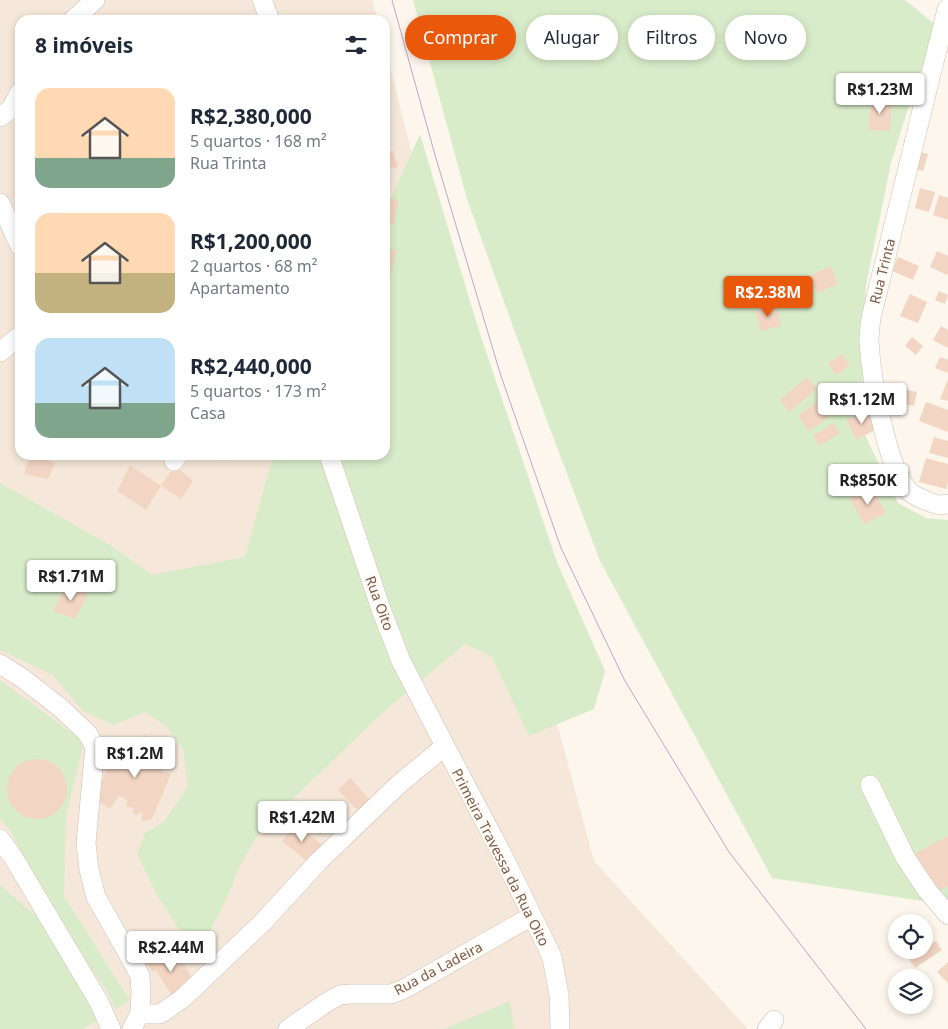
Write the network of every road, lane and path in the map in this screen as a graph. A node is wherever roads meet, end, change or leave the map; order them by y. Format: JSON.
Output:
{"nodes":[{"id":1,"x":95,"y":0,"type":"edge"},
{"id":2,"x":262,"y":0,"type":"edge"},
{"id":3,"x":943,"y":6,"type":"edge"},
{"id":4,"x":78,"y":15,"type":"edge"},
{"id":5,"x":268,"y":15,"type":"edge"},
{"id":6,"x":15,"y":101,"type":"edge"},
{"id":7,"x":0,"y":117,"type":"edge"},
{"id":8,"x":0,"y":203,"type":"edge"},
{"id":9,"x":15,"y":235,"type":"edge"},
{"id":10,"x":15,"y":340,"type":"edge"},
{"id":11,"x":0,"y":352,"type":"edge"},
{"id":12,"x":331,"y":460,"type":"edge"},
{"id":13,"x":948,"y":504,"type":"edge"},
{"id":14,"x":0,"y":664,"type":"edge"},
{"id":15,"x":445,"y":746,"type":"junction"},
{"id":16,"x":870,"y":785,"type":"dead end"},
{"id":17,"x":0,"y":840,"type":"edge"},
{"id":18,"x":948,"y":915,"type":"edge"},
{"id":19,"x":532,"y":916,"type":"junction"},
{"id":20,"x":136,"y":1021,"type":"edge"},
{"id":21,"x":111,"y":1029,"type":"edge"},
{"id":22,"x":288,"y":1029,"type":"edge"},
{"id":23,"x":560,"y":1029,"type":"edge"}],
"edges":[{"from":1,"to":4,"type":"street"},
{"from":2,"to":5,"type":"street"},
{"from":3,"to":13,"type":"street","name":"Rua Trinta"},
{"from":6,"to":7,"type":"street"},
{"from":8,"to":9,"type":"street"},
{"from":10,"to":11,"type":"street"},
{"from":12,"to":15,"type":"street","name":"Rua Oito"},
{"from":14,"to":20,"type":"street"},
{"from":15,"to":19,"type":"street","name":"Primeira Travessa da Rua Oito"},
{"from":15,"to":20,"type":"street"},
{"from":16,"to":18,"type":"street"},
{"from":17,"to":21,"type":"street"},
{"from":19,"to":22,"type":"street","name":"Rua da Ladeira"},
{"from":19,"to":23,"type":"street","name":"Primeira Travessa da Rua Oito"}]}
